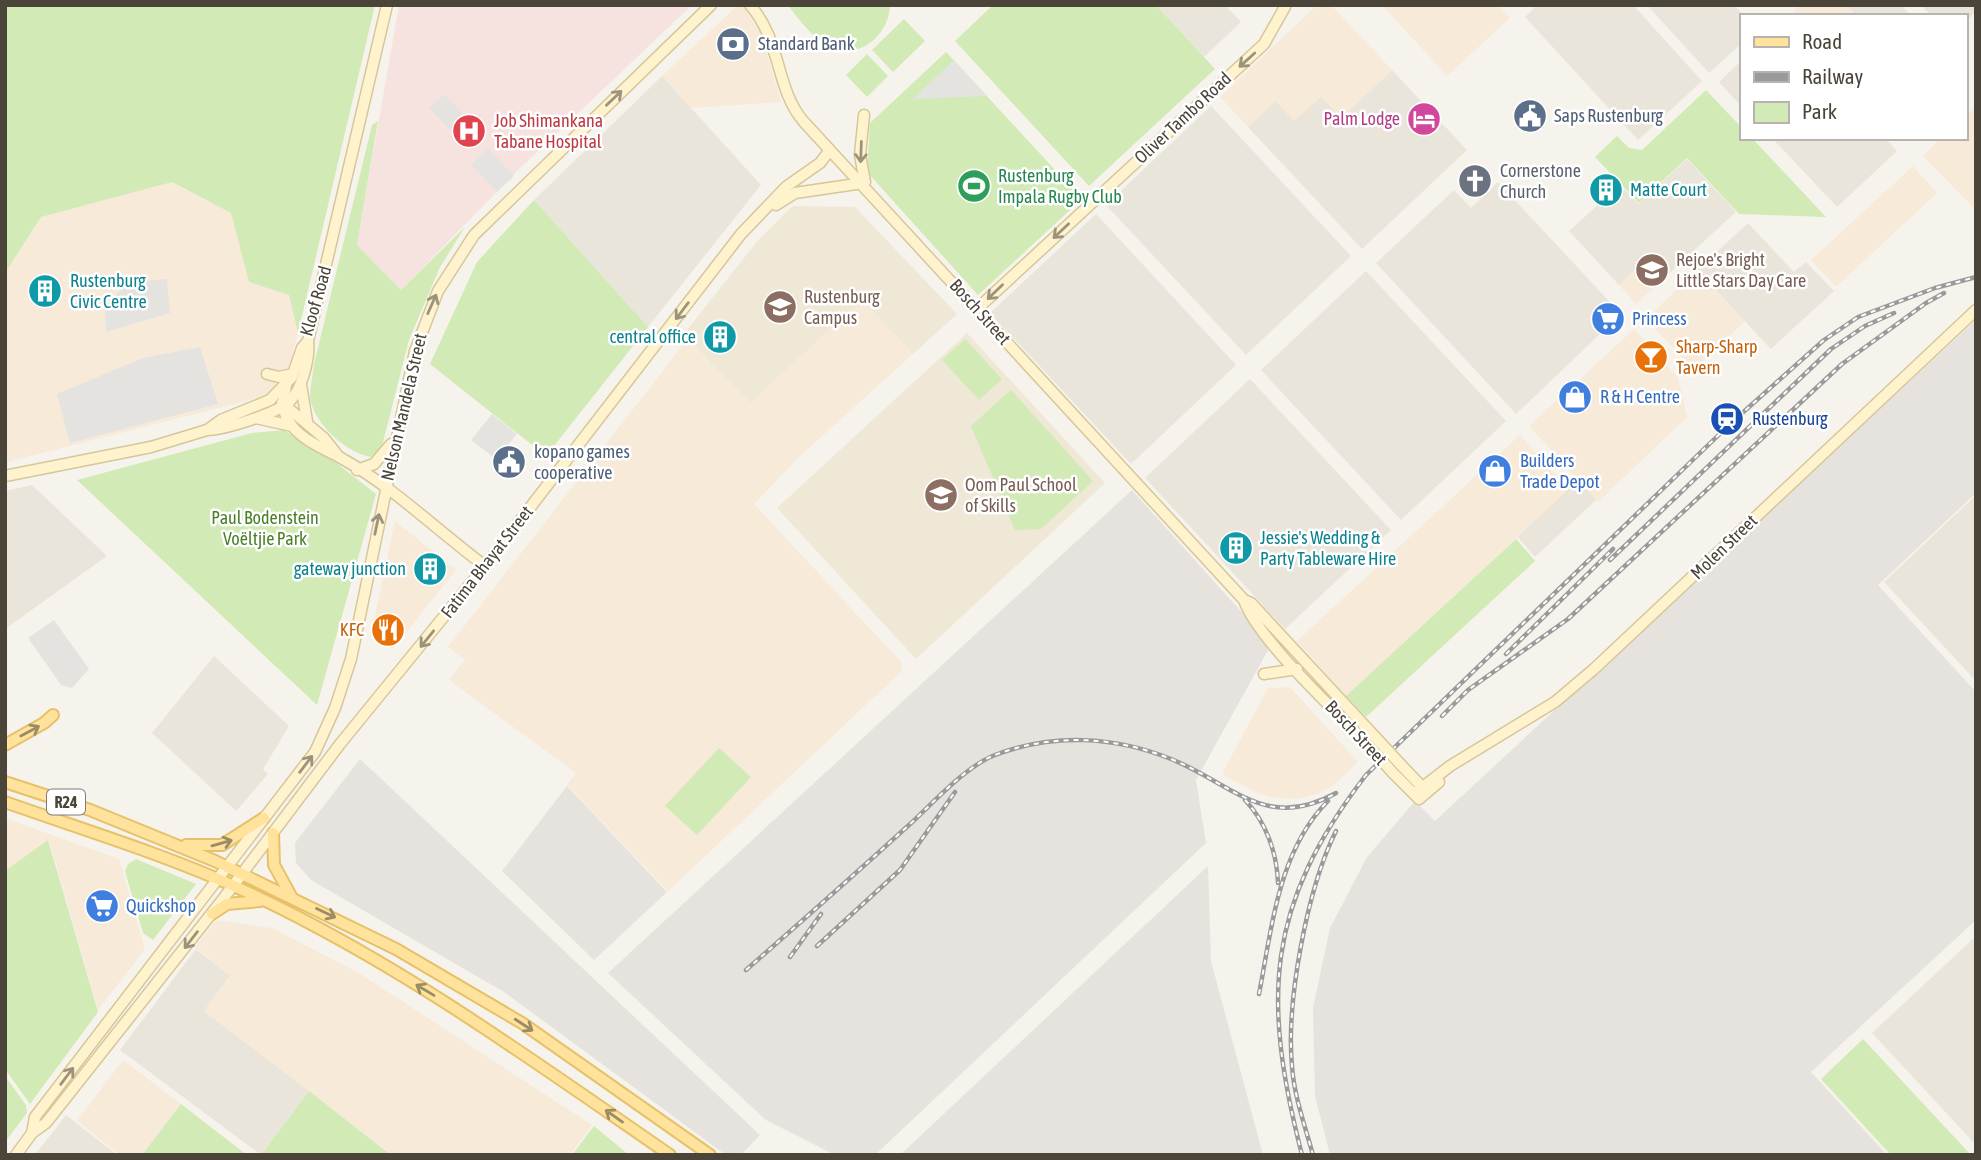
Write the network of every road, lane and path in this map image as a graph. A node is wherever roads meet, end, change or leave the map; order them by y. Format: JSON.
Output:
{"nodes":[{"id":1,"x":387,"y":5,"type":"edge"},
{"id":2,"x":711,"y":5,"type":"edge"},
{"id":3,"x":750,"y":5,"type":"edge"},
{"id":4,"x":1286,"y":5,"type":"edge"},
{"id":5,"x":864,"y":115,"type":"dead end"},
{"id":6,"x":830,"y":150,"type":"junction"},
{"id":7,"x":865,"y":186,"type":"junction"},
{"id":8,"x":724,"y":257,"type":"junction"},
{"id":9,"x":977,"y":309,"type":"junction"},
{"id":10,"x":1976,"y":310,"type":"edge"},
{"id":11,"x":267,"y":374,"type":"dead end"},
{"id":12,"x":297,"y":377,"type":"junction"},
{"id":13,"x":286,"y":384,"type":"junction"},
{"id":14,"x":270,"y":400,"type":"junction"},
{"id":15,"x":284,"y":404,"type":"junction"},
{"id":16,"x":255,"y":418,"type":"junction"},
{"id":17,"x":309,"y":425,"type":"junction"},
{"id":18,"x":292,"y":427,"type":"junction"},
{"id":19,"x":207,"y":430,"type":"junction"},
{"id":20,"x":395,"y":438,"type":"junction"},
{"id":21,"x":339,"y":457,"type":"junction"},
{"id":22,"x":357,"y":470,"type":"junction"},
{"id":23,"x":5,"y":476,"type":"edge"},
{"id":24,"x":384,"y":489,"type":"junction"},
{"id":25,"x":485,"y":566,"type":"junction"},
{"id":26,"x":1244,"y":600,"type":"junction"},
{"id":27,"x":1297,"y":669,"type":"junction"},
{"id":28,"x":1264,"y":674,"type":"dead end"},
{"id":29,"x":53,"y":715,"type":"dead end"},
{"id":30,"x":1373,"y":742,"type":"junction"},
{"id":31,"x":5,"y":745,"type":"edge"},
{"id":32,"x":1456,"y":763,"type":"junction"},
{"id":33,"x":1441,"y":772,"type":"junction"},
{"id":34,"x":1413,"y":777,"type":"junction"},
{"id":35,"x":5,"y":782,"type":"edge"},
{"id":36,"x":1421,"y":793,"type":"junction"},
{"id":37,"x":5,"y":802,"type":"edge"},
{"id":38,"x":264,"y":818,"type":"junction"},
{"id":39,"x":273,"y":833,"type":"junction"},
{"id":40,"x":173,"y":844,"type":"junction"},
{"id":41,"x":227,"y":866,"type":"junction"},
{"id":42,"x":242,"y":874,"type":"junction"},
{"id":43,"x":217,"y":879,"type":"junction"},
{"id":44,"x":233,"y":886,"type":"junction"},
{"id":45,"x":291,"y":897,"type":"junction"},
{"id":46,"x":263,"y":901,"type":"junction"},
{"id":47,"x":212,"y":914,"type":"junction"},
{"id":48,"x":32,"y":1133,"type":"junction"},
{"id":49,"x":16,"y":1155,"type":"edge"},
{"id":50,"x":670,"y":1155,"type":"edge"},
{"id":51,"x":710,"y":1155,"type":"edge"}],
"edges":[{"from":1,"to":12,"type":"main road","name":"Kloof Road"},
{"from":20,"to":2,"type":"main road","name":"Nelson Mandela Street","one_way":true},
{"from":3,"to":6,"type":"main road","name":"Bosch Street"},
{"from":4,"to":9,"type":"main road","name":"Oliver Tambo Road","one_way":true},
{"from":5,"to":7,"type":"main road","one_way":true},
{"from":6,"to":7,"type":"main road","name":"Bosch Street"},
{"from":6,"to":8,"type":"main road","name":"Fatima Bhayat Street"},
{"from":7,"to":8,"type":"main road"},
{"from":7,"to":9,"type":"main road","name":"Bosch Street"},
{"from":8,"to":25,"type":"main road","name":"Fatima Bhayat Street","one_way":true},
{"from":9,"to":26,"type":"main road","name":"Bosch Street"},
{"from":10,"to":32,"type":"main road","name":"Molen Street"},
{"from":11,"to":12,"type":"main road"},
{"from":12,"to":13,"type":"main road","name":"Kloof Road"},
{"from":12,"to":15,"type":"main road"},
{"from":12,"to":17,"type":"main road"},
{"from":13,"to":14,"type":"main road","name":"Kloof Road"},
{"from":13,"to":15,"type":"main road"},
{"from":14,"to":15,"type":"main road"},
{"from":14,"to":19,"type":"main road","name":"Kloof Road"},
{"from":15,"to":16,"type":"main road"},
{"from":15,"to":17,"type":"main road"},
{"from":15,"to":18,"type":"main road"},
{"from":16,"to":18,"type":"main road"},
{"from":16,"to":19,"type":"main road"},
{"from":17,"to":21,"type":"main road"},
{"from":18,"to":21,"type":"main road"},
{"from":19,"to":23,"type":"main road","name":"Kloof Road"},
{"from":20,"to":22,"type":"main road"},
{"from":20,"to":24,"type":"main road","name":"Nelson Mandela Street"},
{"from":21,"to":22,"type":"main road"},
{"from":22,"to":24,"type":"main road"},
{"from":24,"to":25,"type":"main road"},
{"from":38,"to":24,"type":"main road","name":"Nelson Mandela Street","one_way":true},
{"from":25,"to":39,"type":"main road","name":"Fatima Bhayat Street","one_way":true},
{"from":26,"to":27,"type":"main road","name":"Bosch Street"},
{"from":26,"to":30,"type":"main road","name":"Bosch Street"},
{"from":27,"to":28,"type":"main road"},
{"from":27,"to":30,"type":"main road","name":"Bosch Street"},
{"from":31,"to":29,"type":"main road","one_way":true},
{"from":30,"to":34,"type":"main road","name":"Bosch Street","bridge":true},
{"from":30,"to":36,"type":"main road","name":"Bosch Street","bridge":true},
{"from":32,"to":33,"type":"main road"},
{"from":32,"to":36,"type":"main road"},
{"from":33,"to":34,"type":"main road"},
{"from":33,"to":36,"type":"main road"},
{"from":34,"to":36,"type":"main road","name":"Bosch Street"},
{"from":35,"to":40,"type":"main road","number":"R24"},
{"from":37,"to":43,"type":"main road","number":"R24"},
{"from":40,"to":38,"type":"main road","one_way":true},
{"from":38,"to":41,"type":"main road","name":"Nelson Mandela Street"},
{"from":39,"to":42,"type":"main road","name":"Fatima Bhayat Street"},
{"from":39,"to":45,"type":"main road"},
{"from":40,"to":41,"type":"main road","number":"R24"},
{"from":41,"to":42,"type":"main road","number":"R24"},
{"from":41,"to":43,"type":"main road","name":"Nelson Mandela Street"},
{"from":42,"to":44,"type":"main road","name":"Fatima Bhayat Street"},
{"from":42,"to":45,"type":"main road"},
{"from":43,"to":44,"type":"main road","number":"R24"},
{"from":48,"to":43,"type":"main road","name":"Nelson Mandela Street","one_way":true},
{"from":44,"to":46,"type":"main road"},
{"from":44,"to":47,"type":"main road","name":"Fatima Bhayat Street"},
{"from":45,"to":51,"type":"main road","one_way":true},
{"from":46,"to":47,"type":"main road"},
{"from":50,"to":46,"type":"main road","one_way":true},
{"from":47,"to":48,"type":"main road","name":"Fatima Bhayat Street","one_way":true},
{"from":48,"to":49,"type":"main road"}]}
